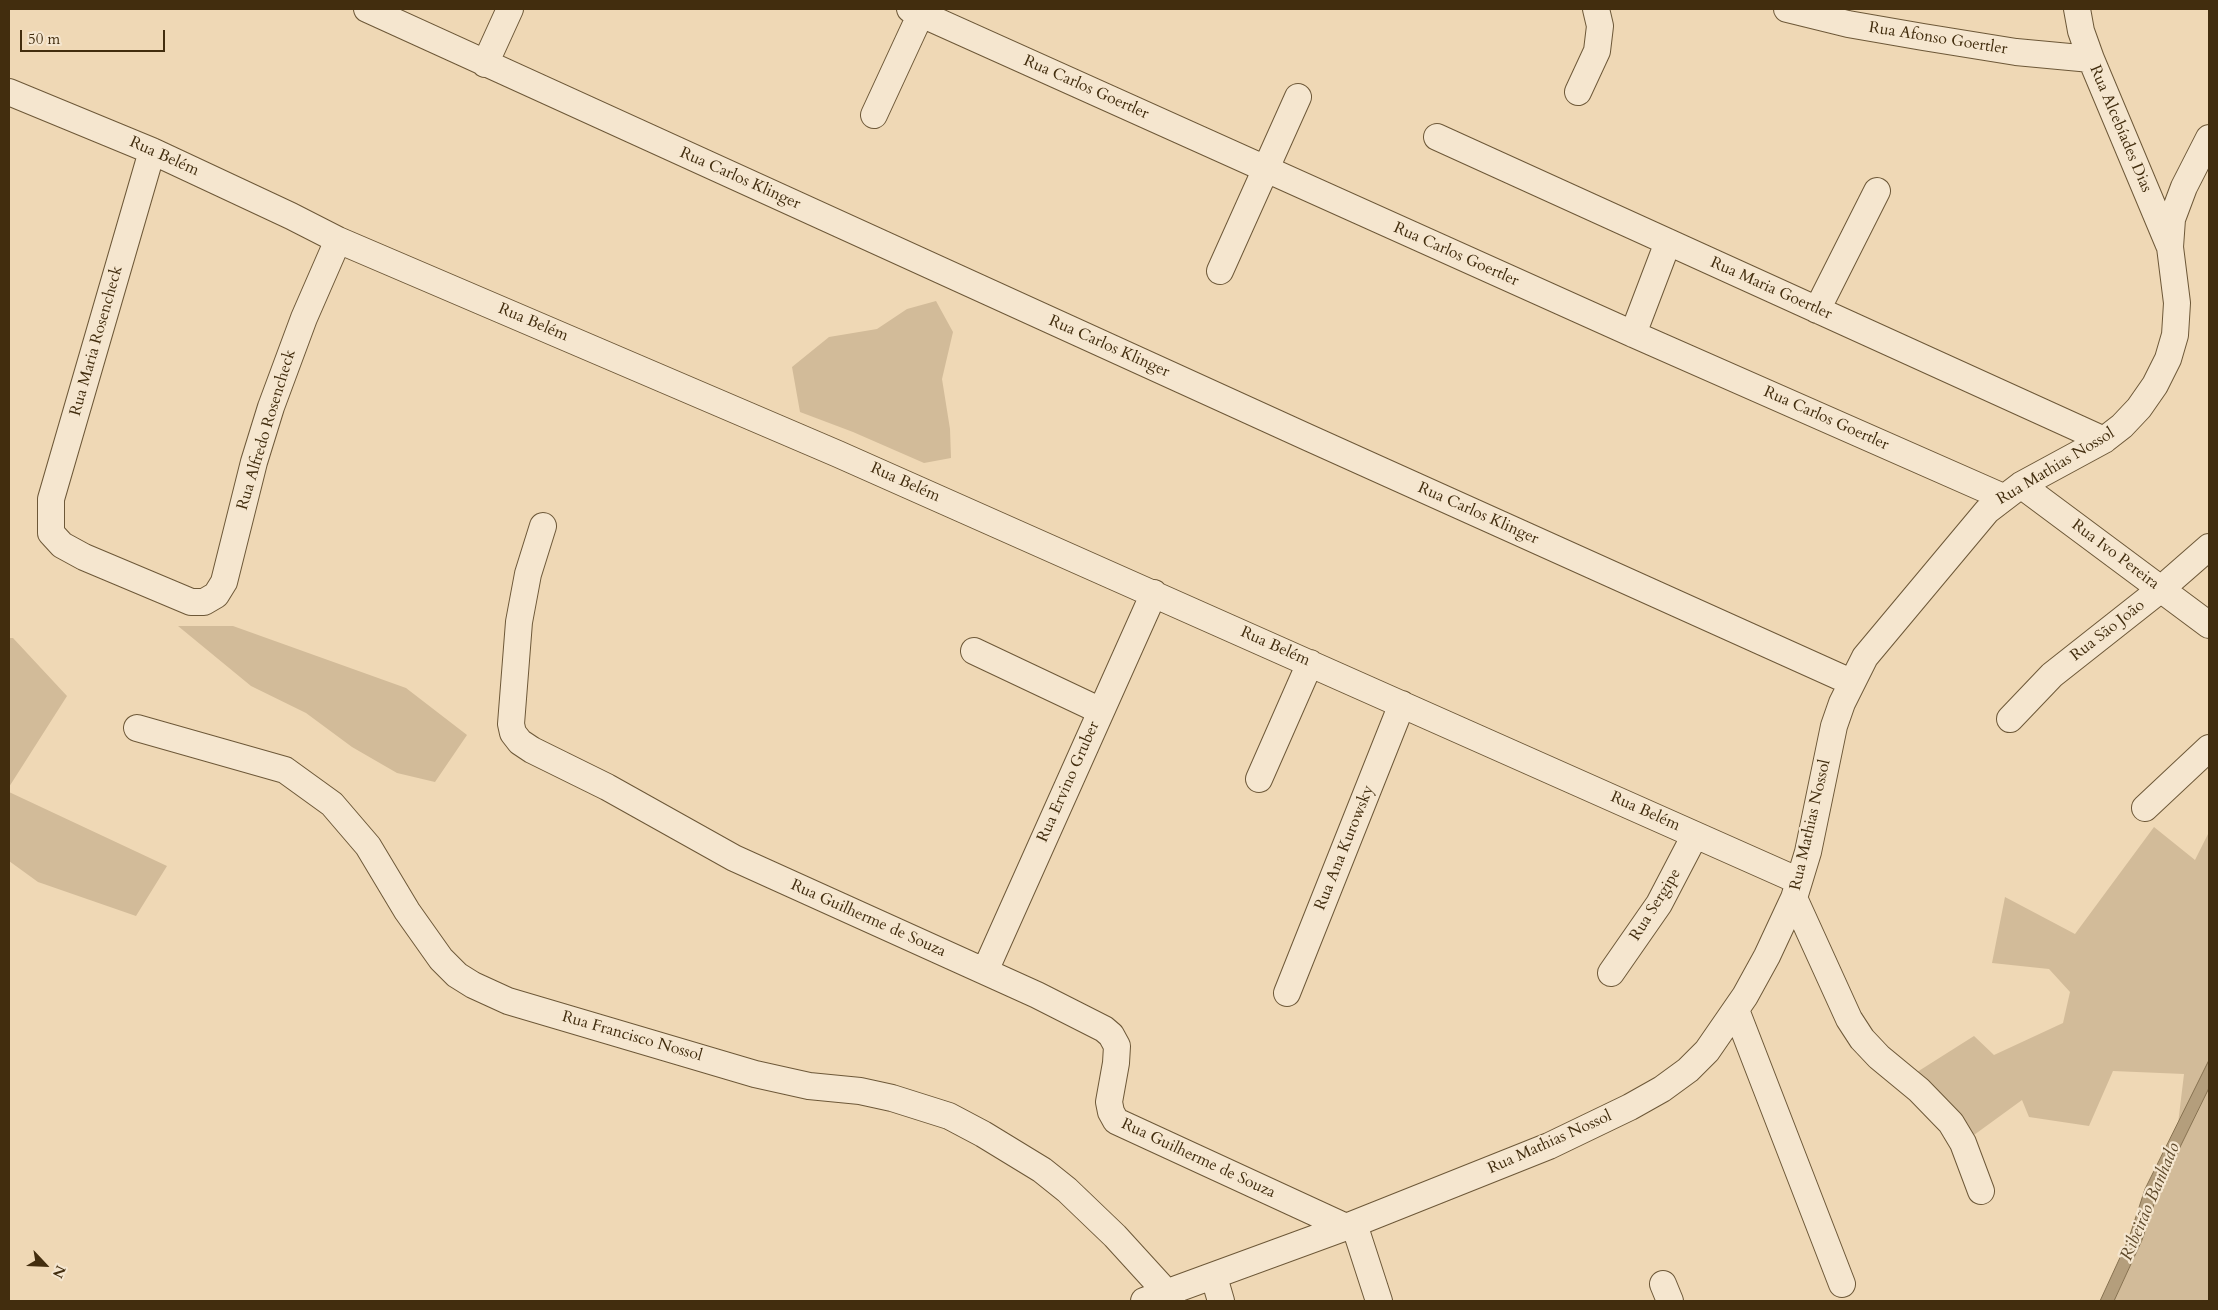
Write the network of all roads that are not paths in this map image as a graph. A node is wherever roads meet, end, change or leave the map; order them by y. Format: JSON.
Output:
{"nodes":[{"id":1,"x":367,"y":9,"type":"edge"},
{"id":2,"x":510,"y":9,"type":"edge"},
{"id":3,"x":1596,"y":9,"type":"edge"},
{"id":4,"x":1787,"y":9,"type":"edge"},
{"id":5,"x":2076,"y":9,"type":"edge"},
{"id":6,"x":918,"y":10,"type":"edge"},
{"id":7,"x":2091,"y":59,"type":"junction"},
{"id":8,"x":485,"y":64,"type":"junction"},
{"id":9,"x":9,"y":92,"type":"edge"},
{"id":10,"x":1578,"y":92,"type":"dead end"},
{"id":11,"x":1298,"y":97,"type":"dead end"},
{"id":12,"x":874,"y":115,"type":"dead end"},
{"id":13,"x":1437,"y":137,"type":"dead end"},
{"id":14,"x":2209,"y":138,"type":"edge"},
{"id":15,"x":152,"y":151,"type":"junction"},
{"id":16,"x":1266,"y":169,"type":"junction"},
{"id":17,"x":1877,"y":191,"type":"dead end"},
{"id":18,"x":338,"y":240,"type":"junction"},
{"id":19,"x":1668,"y":242,"type":"junction"},
{"id":20,"x":2170,"y":247,"type":"junction"},
{"id":21,"x":1220,"y":271,"type":"dead end"},
{"id":22,"x":1817,"y":310,"type":"junction"},
{"id":23,"x":1633,"y":334,"type":"junction"},
{"id":24,"x":2104,"y":440,"type":"junction"},
{"id":25,"x":2012,"y":491,"type":"junction"},
{"id":26,"x":543,"y":526,"type":"dead end"},
{"id":27,"x":2209,"y":547,"type":"edge"},
{"id":28,"x":2161,"y":589,"type":"junction"},
{"id":29,"x":1154,"y":593,"type":"junction"},
{"id":30,"x":216,"y":595,"type":"joint"},
{"id":31,"x":2209,"y":625,"type":"edge"},
{"id":32,"x":974,"y":652,"type":"dead end"},
{"id":33,"x":1310,"y":663,"type":"junction"},
{"id":34,"x":1852,"y":682,"type":"junction"},
{"id":35,"x":1402,"y":704,"type":"junction"},
{"id":36,"x":1101,"y":711,"type":"junction"},
{"id":37,"x":2010,"y":719,"type":"dead end"},
{"id":38,"x":137,"y":728,"type":"dead end"},
{"id":39,"x":2209,"y":748,"type":"edge"},
{"id":40,"x":1259,"y":779,"type":"dead end"},
{"id":41,"x":2145,"y":808,"type":"dead end"},
{"id":42,"x":1695,"y":835,"type":"junction"},
{"id":43,"x":1797,"y":889,"type":"junction"},
{"id":44,"x":985,"y":971,"type":"junction"},
{"id":45,"x":1612,"y":973,"type":"dead end"},
{"id":46,"x":1287,"y":993,"type":"dead end"},
{"id":47,"x":1736,"y":1010,"type":"junction"},
{"id":48,"x":1981,"y":1191,"type":"dead end"},
{"id":49,"x":1350,"y":1226,"type":"junction"},
{"id":50,"x":1842,"y":1284,"type":"dead end"},
{"id":51,"x":1218,"y":1289,"type":"edge"},
{"id":52,"x":1156,"y":1297,"type":"edge"},
{"id":53,"x":1379,"y":1301,"type":"edge"}],
"edges":[{"from":1,"to":8,"type":"street","name":"Rua Carlos Klinger"},
{"from":2,"to":8,"type":"street"},
{"from":3,"to":10,"type":"street"},
{"from":4,"to":7,"type":"street","name":"Rua Afonso Goertler"},
{"from":5,"to":7,"type":"street","name":"Rua Alcebíades Dias"},
{"from":6,"to":12,"type":"street"},
{"from":6,"to":16,"type":"street","name":"Rua Carlos Goertler"},
{"from":7,"to":20,"type":"street","name":"Rua Alcebíades Dias"},
{"from":8,"to":34,"type":"street","name":"Rua Carlos Klinger"},
{"from":9,"to":15,"type":"street","name":"Rua Belém"},
{"from":11,"to":16,"type":"street"},
{"from":13,"to":19,"type":"street","name":"Rua Maria Goertler"},
{"from":14,"to":20,"type":"street","name":"Rua Mathias Nossol"},
{"from":15,"to":18,"type":"street","name":"Rua Belém"},
{"from":15,"to":30,"type":"street","name":"Rua Maria Rosencheck"},
{"from":16,"to":21,"type":"street"},
{"from":16,"to":23,"type":"street","name":"Rua Carlos Goertler"},
{"from":17,"to":22,"type":"street"},
{"from":18,"to":29,"type":"street","name":"Rua Belém"},
{"from":18,"to":30,"type":"street","name":"Rua Alfredo Rosencheck"},
{"from":19,"to":22,"type":"street","name":"Rua Maria Goertler"},
{"from":19,"to":23,"type":"street"},
{"from":20,"to":24,"type":"street","name":"Rua Mathias Nossol"},
{"from":22,"to":24,"type":"street","name":"Rua Maria Goertler"},
{"from":23,"to":25,"type":"street","name":"Rua Carlos Goertler"},
{"from":24,"to":25,"type":"street","name":"Rua Mathias Nossol"},
{"from":25,"to":28,"type":"street","name":"Rua Ivo Pereira"},
{"from":25,"to":34,"type":"street","name":"Rua Mathias Nossol"},
{"from":26,"to":44,"type":"street","name":"Rua Guilherme de Souza"},
{"from":27,"to":28,"type":"street","name":"Rua São João"},
{"from":28,"to":31,"type":"street","name":"Rua Ivo Pereira"},
{"from":28,"to":37,"type":"street","name":"Rua São João"},
{"from":29,"to":33,"type":"street","name":"Rua Belém"},
{"from":29,"to":36,"type":"street","name":"Rua Ervino Gruber"},
{"from":32,"to":36,"type":"street"},
{"from":33,"to":35,"type":"street","name":"Rua Belém"},
{"from":33,"to":40,"type":"street"},
{"from":34,"to":43,"type":"street","name":"Rua Mathias Nossol"},
{"from":35,"to":42,"type":"street","name":"Rua Belém"},
{"from":35,"to":46,"type":"street","name":"Rua Ana Kurowsky"},
{"from":36,"to":44,"type":"street","name":"Rua Ervino Gruber"},
{"from":38,"to":52,"type":"street","name":"Rua Francisco Nossol"},
{"from":39,"to":41,"type":"street"},
{"from":42,"to":43,"type":"street","name":"Rua Belém"},
{"from":42,"to":45,"type":"street","name":"Rua Sergipe"},
{"from":43,"to":47,"type":"street","name":"Rua Mathias Nossol"},
{"from":43,"to":48,"type":"street"},
{"from":44,"to":49,"type":"street","name":"Rua Guilherme de Souza"},
{"from":47,"to":49,"type":"street","name":"Rua Mathias Nossol"},
{"from":47,"to":50,"type":"street"},
{"from":49,"to":51,"type":"street","name":"Rua Mathias Nossol"},
{"from":49,"to":53,"type":"street"},
{"from":51,"to":52,"type":"street","name":"Rua Mathias Nossol"}]}
